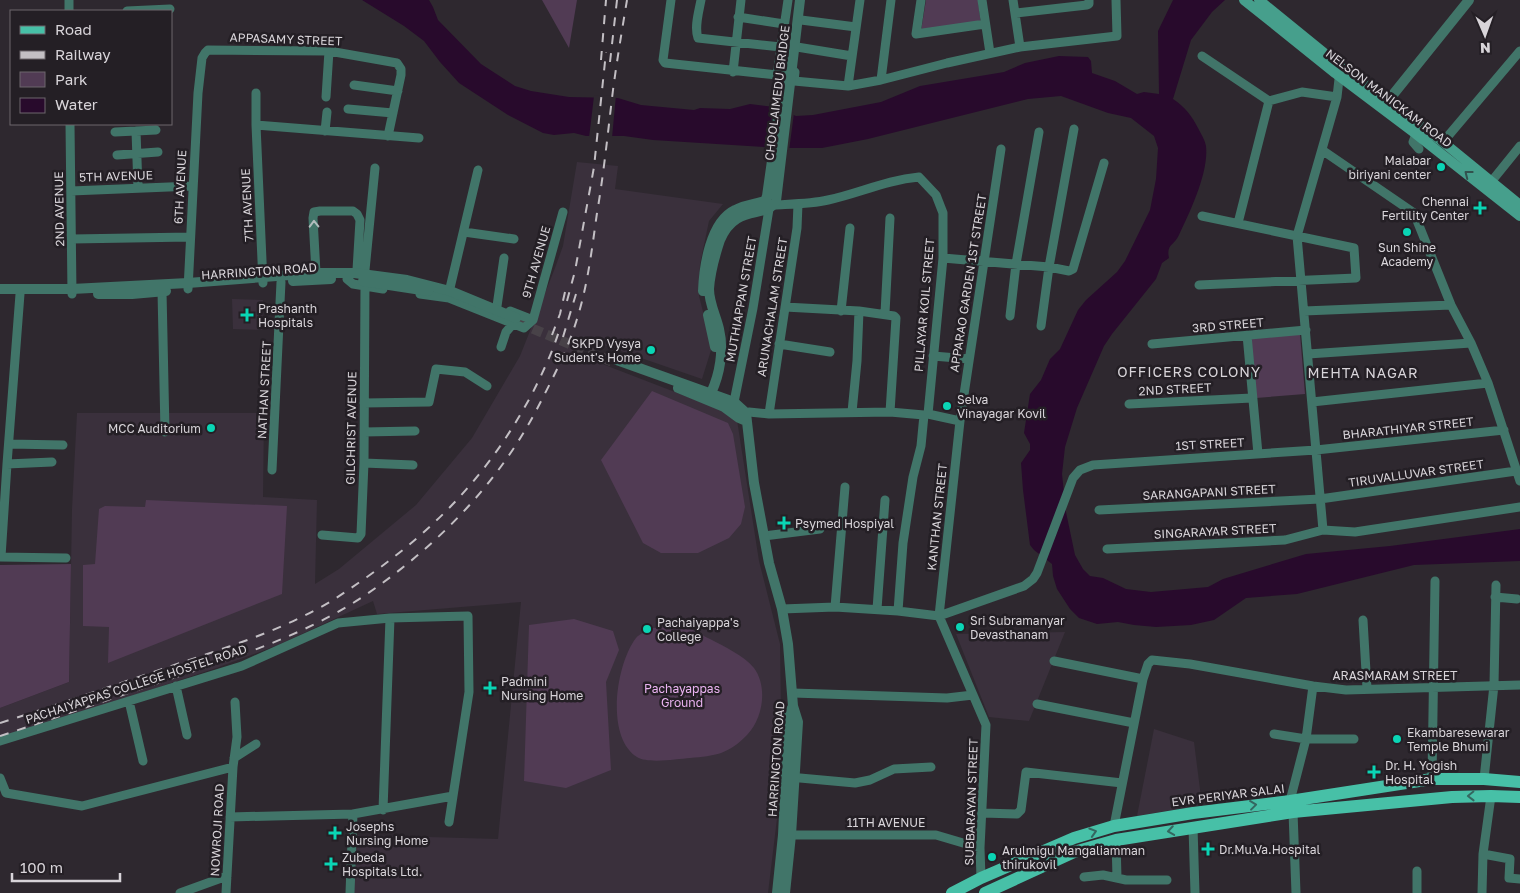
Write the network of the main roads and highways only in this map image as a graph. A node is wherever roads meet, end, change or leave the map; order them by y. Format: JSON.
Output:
{"nodes":[{"id":1,"x":1244,"y":0,"type":"edge"},
{"id":2,"x":1259,"y":0,"type":"edge"},
{"id":3,"x":1340,"y":71,"type":"junction"},
{"id":4,"x":1385,"y":105,"type":"junction"},
{"id":5,"x":1497,"y":192,"type":"junction"},
{"id":6,"x":1520,"y":204,"type":"edge"},
{"id":7,"x":1520,"y":216,"type":"edge"},
{"id":8,"x":1520,"y":782,"type":"edge"},
{"id":9,"x":1520,"y":797,"type":"edge"},
{"id":10,"x":1291,"y":807,"type":"junction"},
{"id":11,"x":952,"y":893,"type":"edge"},
{"id":12,"x":986,"y":893,"type":"edge"}],
"edges":[{"from":1,"to":3,"type":"main road","name":"NELSON MANICKAM ROAD"},
{"from":2,"to":3,"type":"main road","name":"NELSON MANICKAM ROAD"},
{"from":3,"to":4,"type":"main road","name":"NELSON MANICKAM ROAD"},
{"from":5,"to":4,"type":"main road","name":"NELSON MANICKAM ROAD","one_way":true},
{"from":4,"to":5,"type":"main road","name":"NELSON MANICKAM ROAD"},
{"from":5,"to":6,"type":"main road","name":"NELSON MANICKAM ROAD"},
{"from":5,"to":7,"type":"main road","name":"NELSON MANICKAM ROAD"},
{"from":8,"to":10,"type":"main road","name":"EVR PERIYAR SALAI"},
{"from":9,"to":10,"type":"main road","name":"EVR PERIYAR SALAI","one_way":true},
{"from":11,"to":10,"type":"main road","name":"EVR PERIYAR SALAI","one_way":true},
{"from":10,"to":12,"type":"main road","name":"EVR PERIYAR SALAI","one_way":true}]}
